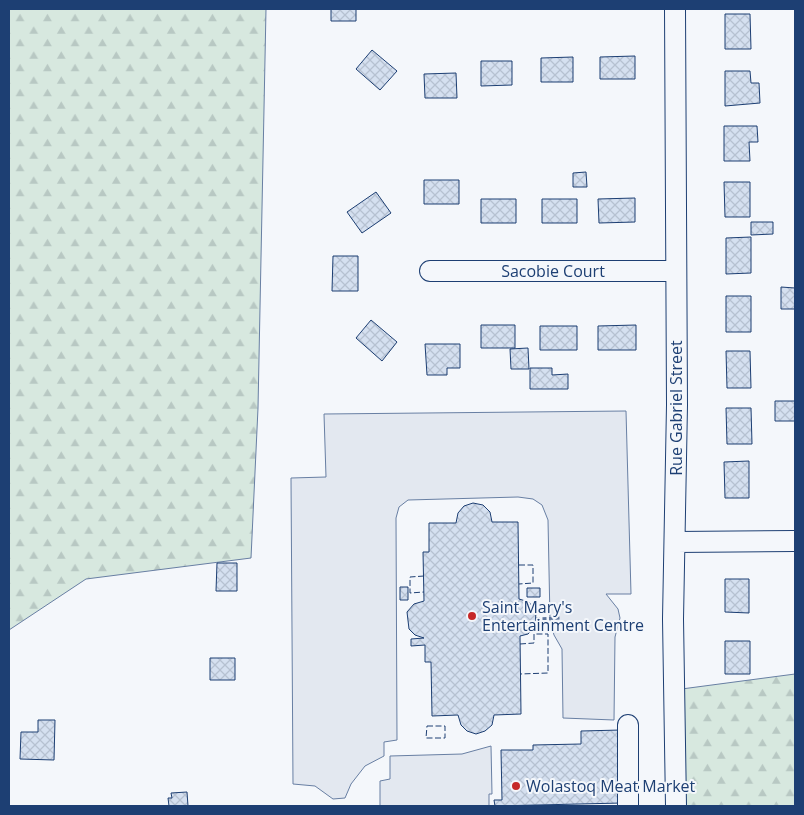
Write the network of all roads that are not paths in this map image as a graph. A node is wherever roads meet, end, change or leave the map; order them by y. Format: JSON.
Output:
{"nodes":[{"id":1,"x":675,"y":9,"type":"edge"},
{"id":2,"x":675,"y":270,"type":"junction"},
{"id":3,"x":430,"y":271,"type":"dead end"},
{"id":4,"x":795,"y":541,"type":"edge"},
{"id":5,"x":676,"y":542,"type":"junction"},
{"id":6,"x":628,"y":725,"type":"dead end"},
{"id":7,"x":628,"y":806,"type":"edge"},
{"id":8,"x":676,"y":806,"type":"edge"}],
"edges":[{"from":1,"to":2,"type":"street","name":"Rue Gabriel Street"},
{"from":2,"to":3,"type":"street","name":"Sacobie Court"},
{"from":2,"to":5,"type":"street","name":"Rue Gabriel Street"},
{"from":4,"to":5,"type":"street"},
{"from":5,"to":8,"type":"street","name":"Rue Gabriel Street"},
{"from":6,"to":7,"type":"street"}]}
